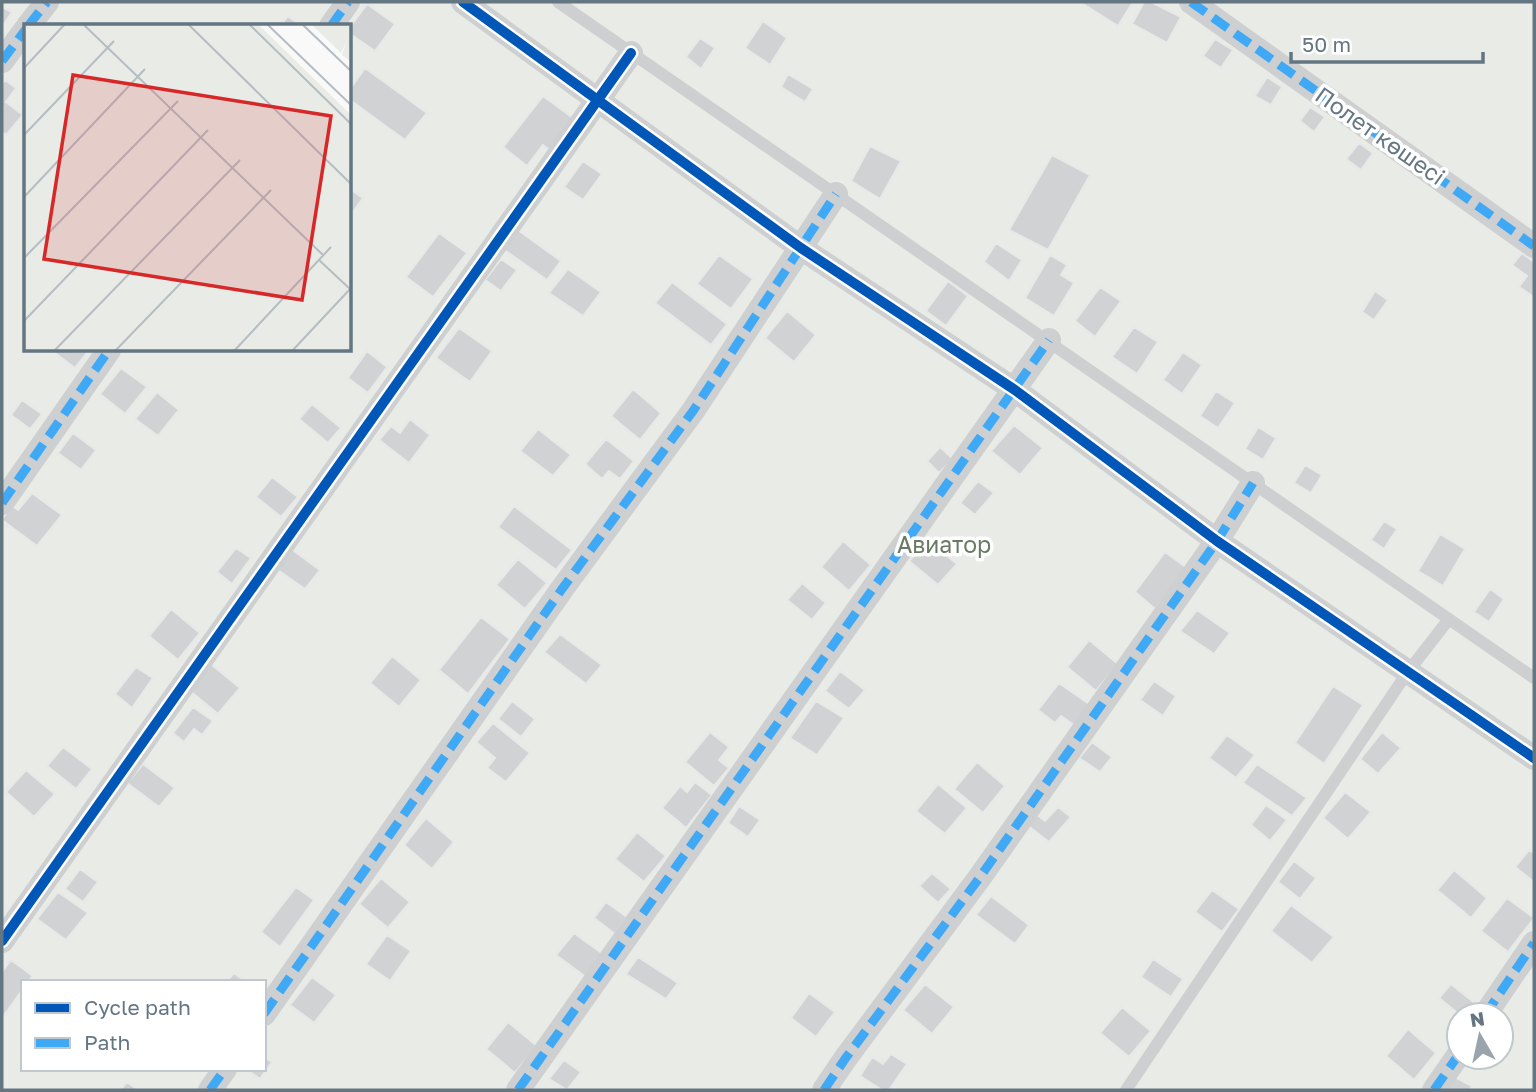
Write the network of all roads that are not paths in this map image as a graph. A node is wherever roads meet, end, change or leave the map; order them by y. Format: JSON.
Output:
{"nodes":[{"id":1,"x":47,"y":2,"type":"edge"},
{"id":2,"x":348,"y":2,"type":"edge"},
{"id":3,"x":463,"y":2,"type":"edge"},
{"id":4,"x":558,"y":2,"type":"edge"},
{"id":5,"x":1191,"y":2,"type":"edge"},
{"id":6,"x":29,"y":24,"type":"edge"},
{"id":7,"x":332,"y":24,"type":"edge"},
{"id":8,"x":24,"y":31,"type":"edge"},
{"id":9,"x":631,"y":53,"type":"junction"},
{"id":10,"x":2,"y":61,"type":"edge"},
{"id":11,"x":598,"y":100,"type":"junction"},
{"id":12,"x":836,"y":194,"type":"junction"},
{"id":13,"x":1534,"y":246,"type":"edge"},
{"id":14,"x":801,"y":248,"type":"junction"},
{"id":15,"x":1049,"y":340,"type":"junction"},
{"id":16,"x":108,"y":352,"type":"edge"},
{"id":17,"x":1015,"y":390,"type":"junction"},
{"id":18,"x":1253,"y":483,"type":"junction"},
{"id":19,"x":2,"y":503,"type":"edge"},
{"id":20,"x":1217,"y":541,"type":"junction"},
{"id":21,"x":1449,"y":619,"type":"junction"},
{"id":22,"x":1407,"y":673,"type":"junction"},
{"id":23,"x":1534,"y":678,"type":"edge"},
{"id":24,"x":1534,"y":758,"type":"edge"},
{"id":25,"x":2,"y":941,"type":"edge"},
{"id":26,"x":1534,"y":943,"type":"edge"},
{"id":27,"x":1495,"y":1001,"type":"edge"},
{"id":28,"x":266,"y":1011,"type":"edge"},
{"id":29,"x":224,"y":1071,"type":"edge"},
{"id":30,"x":1447,"y":1071,"type":"edge"},
{"id":31,"x":210,"y":1090,"type":"edge"},
{"id":32,"x":518,"y":1090,"type":"edge"},
{"id":33,"x":824,"y":1090,"type":"edge"},
{"id":34,"x":1126,"y":1090,"type":"edge"},
{"id":35,"x":1434,"y":1090,"type":"edge"}],
"edges":[{"from":1,"to":6,"type":"street"},
{"from":2,"to":7,"type":"street"},
{"from":3,"to":11,"type":"street"},
{"from":4,"to":9,"type":"lane"},
{"from":5,"to":13,"type":"street","name":"Полет көшесі"},
{"from":8,"to":10,"type":"street"},
{"from":9,"to":11,"type":"street"},
{"from":9,"to":12,"type":"lane"},
{"from":11,"to":14,"type":"street"},
{"from":11,"to":25,"type":"street"},
{"from":12,"to":14,"type":"street"},
{"from":12,"to":15,"type":"lane"},
{"from":14,"to":17,"type":"street"},
{"from":14,"to":28,"type":"street"},
{"from":15,"to":17,"type":"street"},
{"from":15,"to":18,"type":"lane"},
{"from":16,"to":19,"type":"street"},
{"from":17,"to":20,"type":"street"},
{"from":17,"to":32,"type":"street"},
{"from":18,"to":20,"type":"street"},
{"from":18,"to":21,"type":"lane"},
{"from":20,"to":22,"type":"street"},
{"from":20,"to":33,"type":"street"},
{"from":21,"to":22,"type":"lane"},
{"from":21,"to":23,"type":"lane"},
{"from":22,"to":24,"type":"street"},
{"from":22,"to":34,"type":"lane"},
{"from":26,"to":27,"type":"street"},
{"from":29,"to":31,"type":"street"},
{"from":30,"to":35,"type":"street"}]}
